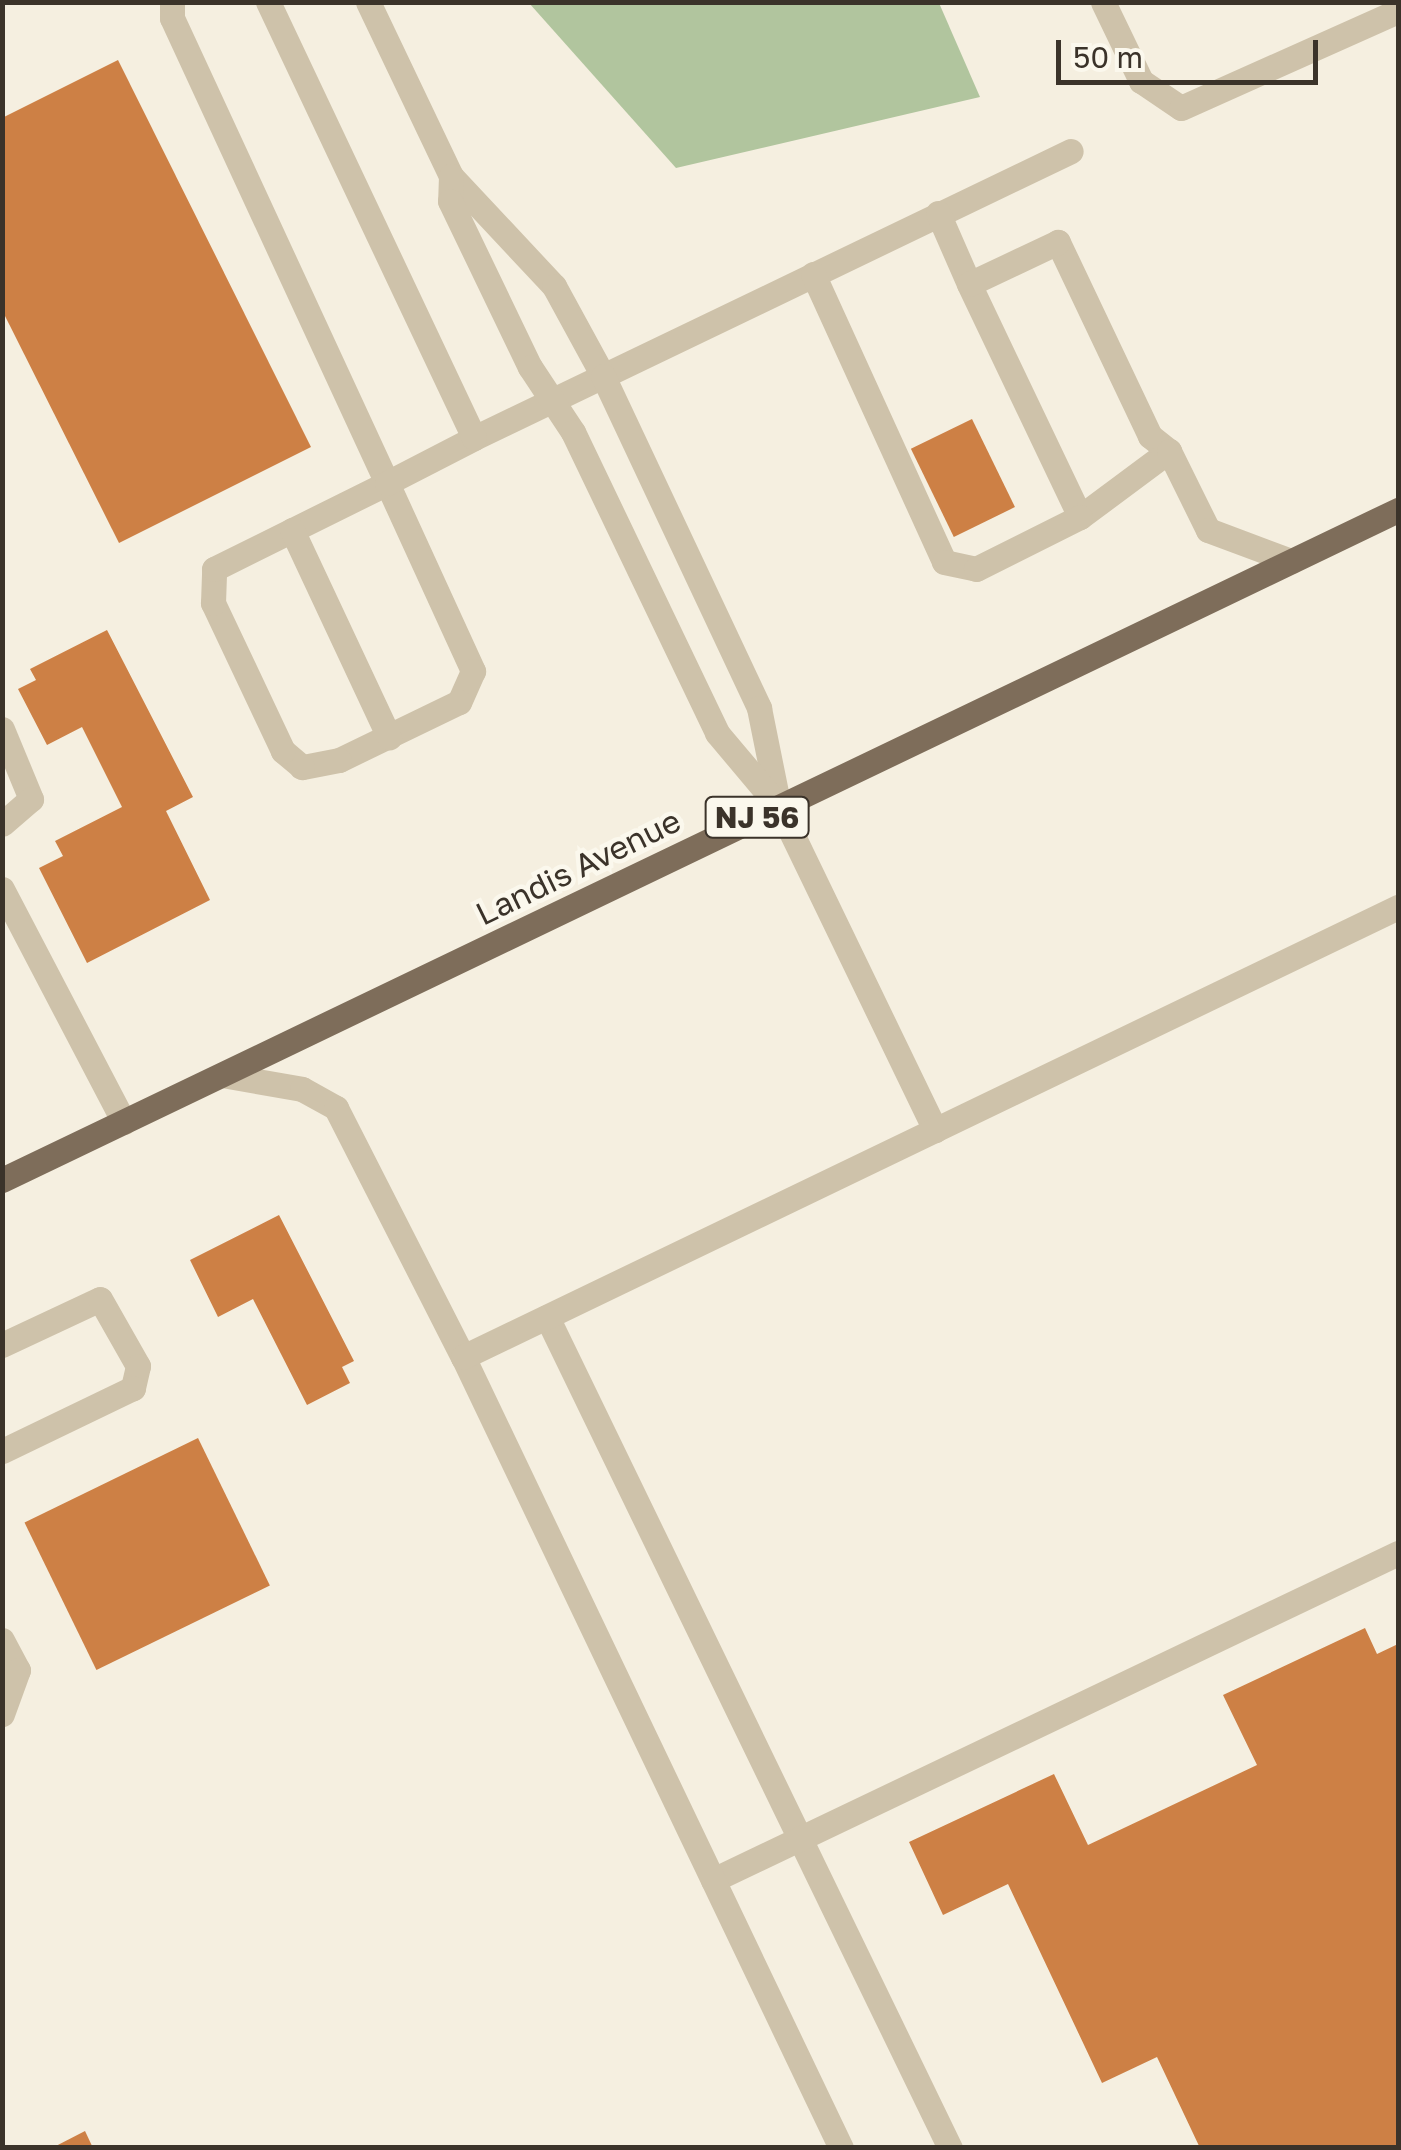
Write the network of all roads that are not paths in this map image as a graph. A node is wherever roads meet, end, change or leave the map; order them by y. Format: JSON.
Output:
{"nodes":[{"id":1,"x":172,"y":2,"type":"edge"},
{"id":2,"x":268,"y":2,"type":"edge"},
{"id":3,"x":368,"y":2,"type":"edge"},
{"id":4,"x":1104,"y":2,"type":"edge"},
{"id":5,"x":1398,"y":11,"type":"edge"},
{"id":6,"x":1071,"y":151,"type":"dead end"},
{"id":7,"x":450,"y":176,"type":"junction"},
{"id":8,"x":938,"y":214,"type":"junction"},
{"id":9,"x":814,"y":274,"type":"junction"},
{"id":10,"x":969,"y":284,"type":"junction"},
{"id":11,"x":603,"y":376,"type":"junction"},
{"id":12,"x":551,"y":402,"type":"junction"},
{"id":13,"x":474,"y":438,"type":"junction"},
{"id":14,"x":1169,"y":451,"type":"junction"},
{"id":15,"x":387,"y":483,"type":"junction"},
{"id":16,"x":1398,"y":510,"type":"edge"},
{"id":17,"x":1080,"y":517,"type":"junction"},
{"id":18,"x":292,"y":530,"type":"junction"},
{"id":19,"x":1291,"y":560,"type":"junction"},
{"id":20,"x":2,"y":729,"type":"edge"},
{"id":21,"x":389,"y":737,"type":"junction"},
{"id":22,"x":779,"y":806,"type":"junction"},
{"id":23,"x":2,"y":824,"type":"edge"},
{"id":24,"x":2,"y":889,"type":"edge"},
{"id":25,"x":1398,"y":907,"type":"edge"},
{"id":26,"x":222,"y":1074,"type":"junction"},
{"id":27,"x":124,"y":1122,"type":"junction"},
{"id":28,"x":936,"y":1130,"type":"junction"},
{"id":29,"x":2,"y":1180,"type":"edge"},
{"id":30,"x":547,"y":1317,"type":"junction"},
{"id":31,"x":2,"y":1345,"type":"edge"},
{"id":32,"x":463,"y":1357,"type":"junction"},
{"id":33,"x":2,"y":1451,"type":"edge"},
{"id":34,"x":1398,"y":1553,"type":"edge"},
{"id":35,"x":2,"y":1640,"type":"edge"},
{"id":36,"x":2,"y":1714,"type":"edge"},
{"id":37,"x":800,"y":1838,"type":"junction"},
{"id":38,"x":713,"y":1880,"type":"junction"},
{"id":39,"x":841,"y":2148,"type":"edge"},
{"id":40,"x":950,"y":2148,"type":"edge"}],
"edges":[{"from":1,"to":15,"type":"lane"},
{"from":2,"to":13,"type":"lane"},
{"from":3,"to":7,"type":"lane"},
{"from":4,"to":5,"type":"lane"},
{"from":6,"to":8,"type":"lane"},
{"from":7,"to":11,"type":"lane"},
{"from":7,"to":12,"type":"lane"},
{"from":8,"to":9,"type":"lane"},
{"from":8,"to":10,"type":"lane"},
{"from":9,"to":11,"type":"lane"},
{"from":9,"to":17,"type":"lane"},
{"from":10,"to":14,"type":"lane"},
{"from":10,"to":17,"type":"lane"},
{"from":11,"to":12,"type":"lane"},
{"from":11,"to":22,"type":"lane"},
{"from":12,"to":13,"type":"lane"},
{"from":12,"to":22,"type":"lane"},
{"from":13,"to":15,"type":"lane"},
{"from":14,"to":17,"type":"lane"},
{"from":14,"to":19,"type":"lane"},
{"from":15,"to":18,"type":"lane"},
{"from":15,"to":21,"type":"lane"},
{"from":16,"to":19,"type":"main road","name":"Landis Avenue","number":"NJ 56"},
{"from":18,"to":21,"type":"lane"},
{"from":18,"to":21,"type":"lane"},
{"from":19,"to":22,"type":"main road","name":"Landis Avenue","number":"NJ 56"},
{"from":20,"to":23,"type":"lane"},
{"from":22,"to":26,"type":"main road","name":"Landis Avenue","number":"NJ 56"},
{"from":22,"to":28,"type":"lane"},
{"from":24,"to":27,"type":"lane"},
{"from":25,"to":28,"type":"lane"},
{"from":26,"to":27,"type":"main road","name":"Landis Avenue","number":"NJ 56"},
{"from":26,"to":32,"type":"lane"},
{"from":27,"to":29,"type":"main road","name":"Landis Avenue","number":"NJ 56"},
{"from":28,"to":30,"type":"lane"},
{"from":30,"to":32,"type":"lane"},
{"from":30,"to":37,"type":"lane"},
{"from":31,"to":33,"type":"lane"},
{"from":32,"to":38,"type":"lane"},
{"from":34,"to":37,"type":"lane"},
{"from":35,"to":36,"type":"lane"},
{"from":37,"to":38,"type":"lane"},
{"from":37,"to":40,"type":"lane"},
{"from":38,"to":39,"type":"lane"}]}
